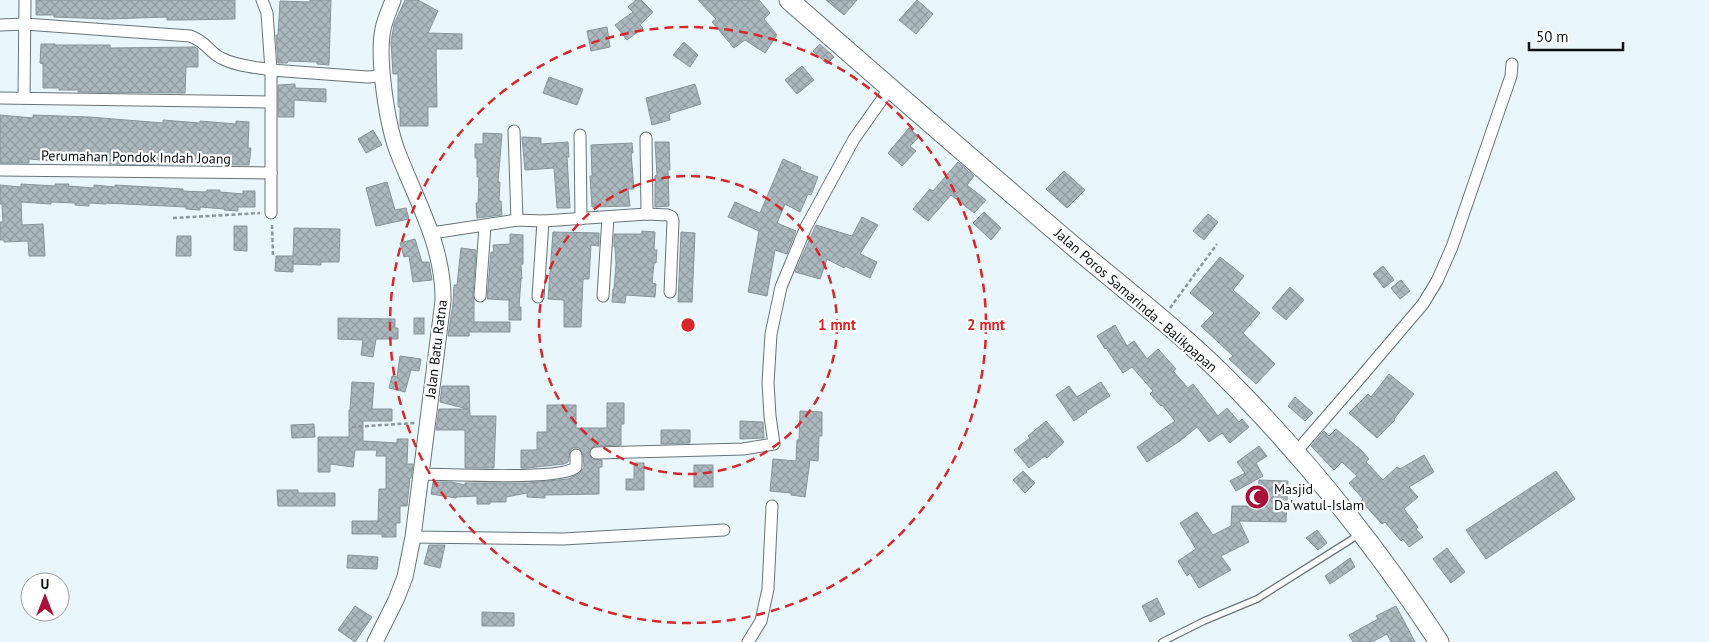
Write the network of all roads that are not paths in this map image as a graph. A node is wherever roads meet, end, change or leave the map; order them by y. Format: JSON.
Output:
{"nodes":[{"id":1,"x":25,"y":0,"type":"edge"},
{"id":2,"x":262,"y":0,"type":"edge"},
{"id":3,"x":393,"y":0,"type":"edge"},
{"id":4,"x":789,"y":0,"type":"edge"},
{"id":5,"x":24,"y":24,"type":"junction"},
{"id":6,"x":0,"y":26,"type":"edge"},
{"id":7,"x":1512,"y":64,"type":"dead end"},
{"id":8,"x":271,"y":70,"type":"junction"},
{"id":9,"x":383,"y":76,"type":"junction"},
{"id":10,"x":890,"y":88,"type":"junction"},
{"id":11,"x":0,"y":98,"type":"edge"},
{"id":12,"x":24,"y":98,"type":"junction"},
{"id":13,"x":270,"y":102,"type":"junction"},
{"id":14,"x":514,"y":132,"type":"dead end"},
{"id":15,"x":580,"y":135,"type":"dead end"},
{"id":16,"x":646,"y":138,"type":"dead end"},
{"id":17,"x":0,"y":170,"type":"edge"},
{"id":18,"x":271,"y":174,"type":"junction"},
{"id":19,"x":271,"y":213,"type":"road end"},
{"id":20,"x":646,"y":214,"type":"junction"},
{"id":21,"x":608,"y":217,"type":"junction"},
{"id":22,"x":582,"y":219,"type":"junction"},
{"id":23,"x":517,"y":220,"type":"junction"},
{"id":24,"x":543,"y":221,"type":"junction"},
{"id":25,"x":485,"y":226,"type":"junction"},
{"id":26,"x":432,"y":233,"type":"junction"},
{"id":27,"x":670,"y":292,"type":"dead end"},
{"id":28,"x":480,"y":296,"type":"dead end"},
{"id":29,"x":603,"y":296,"type":"dead end"},
{"id":30,"x":538,"y":297,"type":"dead end"},
{"id":31,"x":1296,"y":452,"type":"junction"},
{"id":32,"x":596,"y":453,"type":"dead end"},
{"id":33,"x":576,"y":456,"type":"dead end"},
{"id":34,"x":420,"y":474,"type":"junction"},
{"id":35,"x":772,"y":506,"type":"dead end"},
{"id":36,"x":724,"y":530,"type":"dead end"},
{"id":37,"x":1362,"y":533,"type":"junction"},
{"id":38,"x":413,"y":537,"type":"junction"},
{"id":39,"x":375,"y":642,"type":"edge"},
{"id":40,"x":748,"y":642,"type":"edge"},
{"id":41,"x":1162,"y":642,"type":"edge"},
{"id":42,"x":1439,"y":642,"type":"edge"}],
"edges":[{"from":1,"to":5,"type":"street"},
{"from":2,"to":8,"type":"street"},
{"from":3,"to":9,"type":"street","name":"Jalan Batu Ratna"},
{"from":4,"to":10,"type":"highway","name":"Jalan Poros Samarinda - Balikpapan"},
{"from":5,"to":6,"type":"street"},
{"from":5,"to":8,"type":"street"},
{"from":5,"to":12,"type":"street"},
{"from":7,"to":31,"type":"street"},
{"from":8,"to":9,"type":"street"},
{"from":8,"to":13,"type":"street"},
{"from":9,"to":26,"type":"street","name":"Jalan Batu Ratna"},
{"from":10,"to":31,"type":"highway","name":"Jalan Poros Samarinda - Balikpapan"},
{"from":10,"to":32,"type":"street"},
{"from":11,"to":12,"type":"street"},
{"from":12,"to":13,"type":"street"},
{"from":13,"to":18,"type":"street"},
{"from":14,"to":23,"type":"street"},
{"from":15,"to":22,"type":"street"},
{"from":16,"to":20,"type":"street"},
{"from":17,"to":18,"type":"street","name":"Perumahan Pondok Indah Joang"},
{"from":18,"to":19,"type":"street"},
{"from":20,"to":21,"type":"street"},
{"from":20,"to":27,"type":"street"},
{"from":21,"to":22,"type":"street"},
{"from":21,"to":29,"type":"street"},
{"from":22,"to":24,"type":"street"},
{"from":23,"to":24,"type":"street"},
{"from":23,"to":25,"type":"street"},
{"from":24,"to":30,"type":"street"},
{"from":25,"to":26,"type":"street"},
{"from":25,"to":28,"type":"street"},
{"from":26,"to":34,"type":"street","name":"Jalan Batu Ratna"},
{"from":31,"to":37,"type":"highway","name":"Jalan Poros Samarinda - Balikpapan"},
{"from":33,"to":34,"type":"street"},
{"from":34,"to":38,"type":"street","name":"Jalan Batu Ratna"},
{"from":35,"to":40,"type":"street"},
{"from":36,"to":38,"type":"street"},
{"from":37,"to":41,"type":"lane"},
{"from":37,"to":42,"type":"highway","name":"Jalan Poros Samarinda - Balikpapan"},
{"from":38,"to":39,"type":"street","name":"Jalan Batu Ratna"}]}
